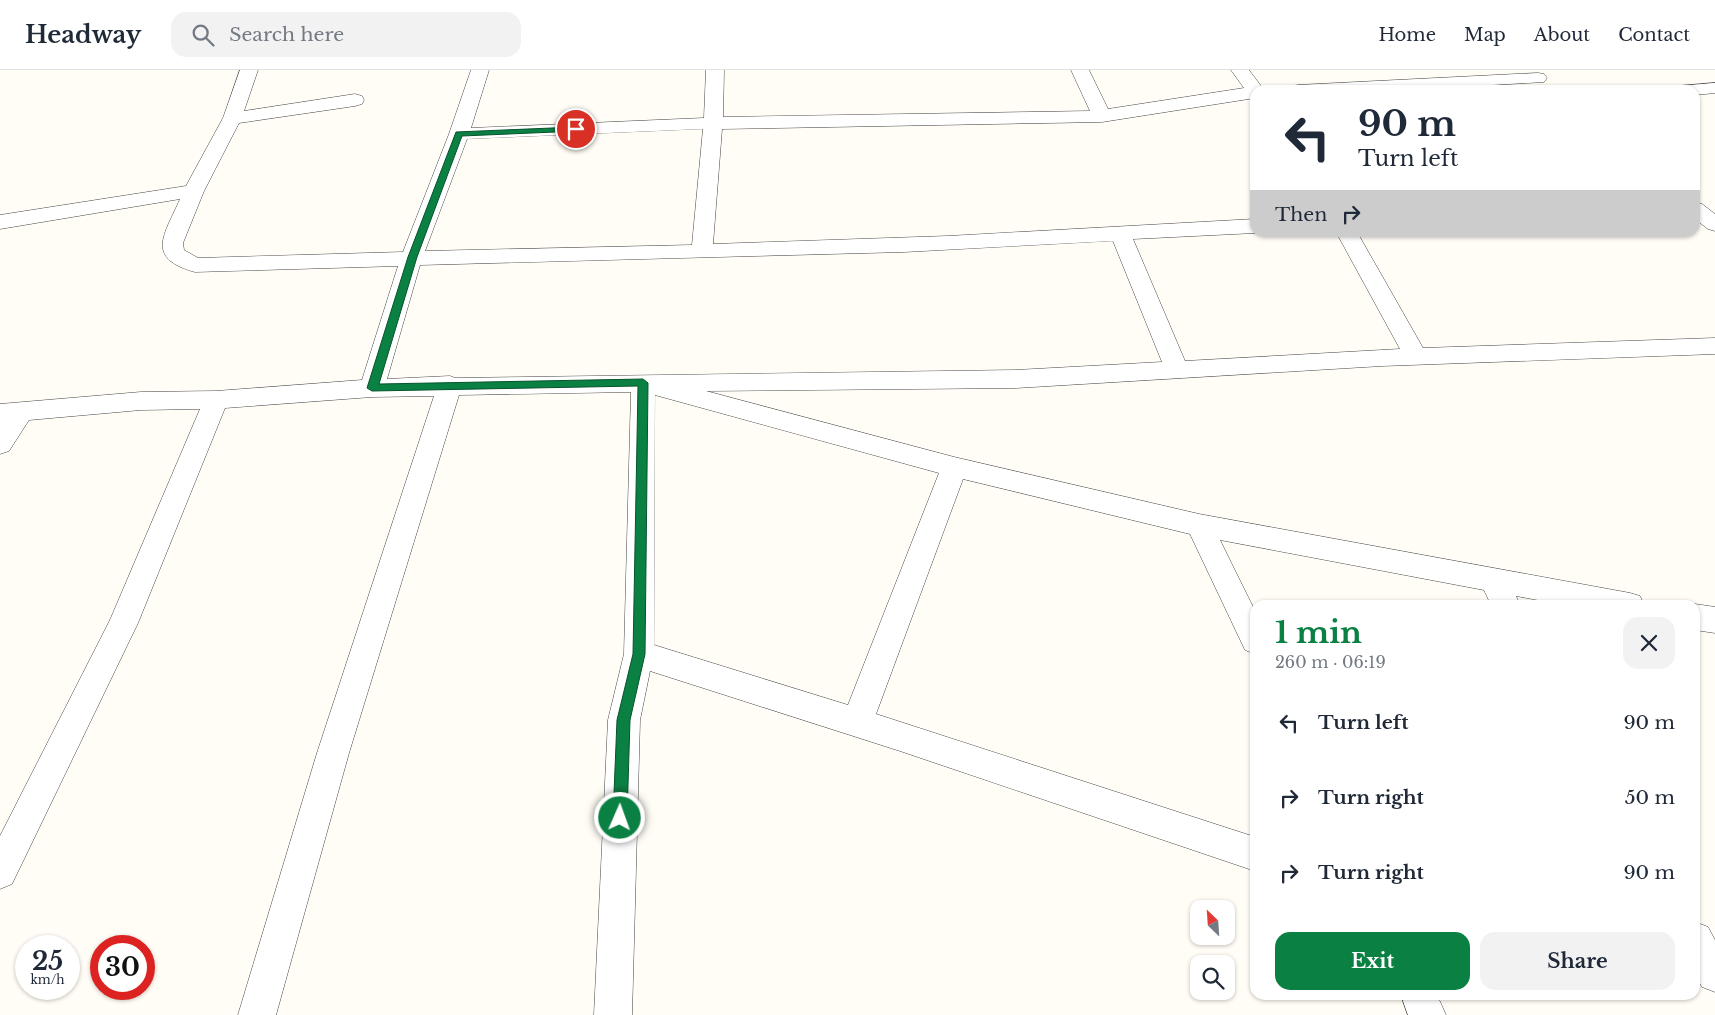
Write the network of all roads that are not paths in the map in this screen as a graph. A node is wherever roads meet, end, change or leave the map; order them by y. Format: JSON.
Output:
{"nodes":[{"id":1,"x":249,"y":70,"type":"edge"},
{"id":2,"x":480,"y":70,"type":"edge"},
{"id":3,"x":716,"y":70,"type":"edge"},
{"id":4,"x":1080,"y":70,"type":"edge"},
{"id":5,"x":1240,"y":70,"type":"edge"},
{"id":6,"x":1540,"y":79,"type":"edge"},
{"id":7,"x":1251,"y":85,"type":"edge"},
{"id":8,"x":1408,"y":85,"type":"edge"},
{"id":9,"x":1715,"y":88,"type":"edge"},
{"id":10,"x":1700,"y":89,"type":"edge"},
{"id":11,"x":1250,"y":92,"type":"edge"},
{"id":12,"x":355,"y":100,"type":"dead end"},
{"id":13,"x":1102,"y":116,"type":"junction"},
{"id":14,"x":232,"y":118,"type":"junction"},
{"id":15,"x":714,"y":123,"type":"junction"},
{"id":16,"x":459,"y":134,"type":"junction"},
{"id":17,"x":194,"y":191,"type":"junction"},
{"id":18,"x":1715,"y":198,"type":"edge"},
{"id":19,"x":1700,"y":199,"type":"edge"},
{"id":20,"x":1700,"y":213,"type":"edge"},
{"id":21,"x":0,"y":222,"type":"edge"},
{"id":22,"x":1715,"y":224,"type":"edge"},
{"id":23,"x":1250,"y":226,"type":"edge"},
{"id":24,"x":1120,"y":233,"type":"junction"},
{"id":25,"x":1349,"y":237,"type":"edge"},
{"id":26,"x":702,"y":251,"type":"junction"},
{"id":27,"x":412,"y":257,"type":"junction"},
{"id":28,"x":1715,"y":346,"type":"edge"},
{"id":29,"x":1416,"y":357,"type":"junction"},
{"id":30,"x":1177,"y":370,"type":"junction"},
{"id":31,"x":643,"y":383,"type":"junction"},
{"id":32,"x":450,"y":385,"type":"junction"},
{"id":33,"x":372,"y":388,"type":"junction"},
{"id":34,"x":216,"y":400,"type":"junction"},
{"id":35,"x":11,"y":413,"type":"edge"},
{"id":36,"x":0,"y":444,"type":"edge"},
{"id":37,"x":954,"y":467,"type":"junction"},
{"id":38,"x":1199,"y":525,"type":"junction"},
{"id":39,"x":1492,"y":578,"type":"junction"},
{"id":40,"x":1503,"y":600,"type":"edge"},
{"id":41,"x":1604,"y":600,"type":"edge"},
{"id":42,"x":1700,"y":618,"type":"edge"},
{"id":43,"x":1715,"y":620,"type":"edge"},
{"id":44,"x":1250,"y":631,"type":"edge"},
{"id":45,"x":639,"y":654,"type":"junction"},
{"id":46,"x":857,"y":723,"type":"junction"},
{"id":47,"x":1250,"y":852,"type":"edge"},
{"id":48,"x":0,"y":872,"type":"edge"},
{"id":49,"x":1700,"y":948,"type":"edge"},
{"id":50,"x":1715,"y":974,"type":"edge"},
{"id":51,"x":1421,"y":1000,"type":"edge"},
{"id":52,"x":257,"y":1015,"type":"edge"},
{"id":53,"x":612,"y":1015,"type":"edge"},
{"id":54,"x":1427,"y":1015,"type":"edge"}],
"edges":[{"from":1,"to":14,"type":"street"},
{"from":2,"to":16,"type":"street"},
{"from":3,"to":15,"type":"street"},
{"from":4,"to":13,"type":"street"},
{"from":5,"to":7,"type":"street"},
{"from":6,"to":8,"type":"street"},
{"from":9,"to":10,"type":"street"},
{"from":11,"to":13,"type":"street"},
{"from":12,"to":14,"type":"street"},
{"from":13,"to":15,"type":"street"},
{"from":14,"to":17,"type":"street"},
{"from":15,"to":16,"type":"street"},
{"from":15,"to":26,"type":"street"},
{"from":16,"to":27,"type":"street"},
{"from":17,"to":21,"type":"street"},
{"from":17,"to":27,"type":"street"},
{"from":18,"to":19,"type":"street"},
{"from":20,"to":22,"type":"street"},
{"from":23,"to":24,"type":"street"},
{"from":24,"to":26,"type":"street"},
{"from":24,"to":30,"type":"street"},
{"from":25,"to":29,"type":"street"},
{"from":26,"to":27,"type":"street"},
{"from":27,"to":33,"type":"street"},
{"from":28,"to":29,"type":"street"},
{"from":29,"to":30,"type":"street"},
{"from":30,"to":31,"type":"street"},
{"from":31,"to":32,"type":"street"},
{"from":31,"to":37,"type":"street"},
{"from":31,"to":45,"type":"street"},
{"from":32,"to":33,"type":"street"},
{"from":32,"to":52,"type":"street"},
{"from":33,"to":34,"type":"street"},
{"from":34,"to":35,"type":"street"},
{"from":34,"to":48,"type":"street"},
{"from":35,"to":36,"type":"street"},
{"from":37,"to":38,"type":"street"},
{"from":37,"to":46,"type":"street"},
{"from":38,"to":39,"type":"street"},
{"from":38,"to":44,"type":"street"},
{"from":39,"to":40,"type":"street"},
{"from":39,"to":41,"type":"street"},
{"from":42,"to":43,"type":"street"},
{"from":45,"to":46,"type":"street"},
{"from":45,"to":53,"type":"street"},
{"from":46,"to":47,"type":"street"},
{"from":49,"to":50,"type":"street"},
{"from":51,"to":54,"type":"street"}]}
